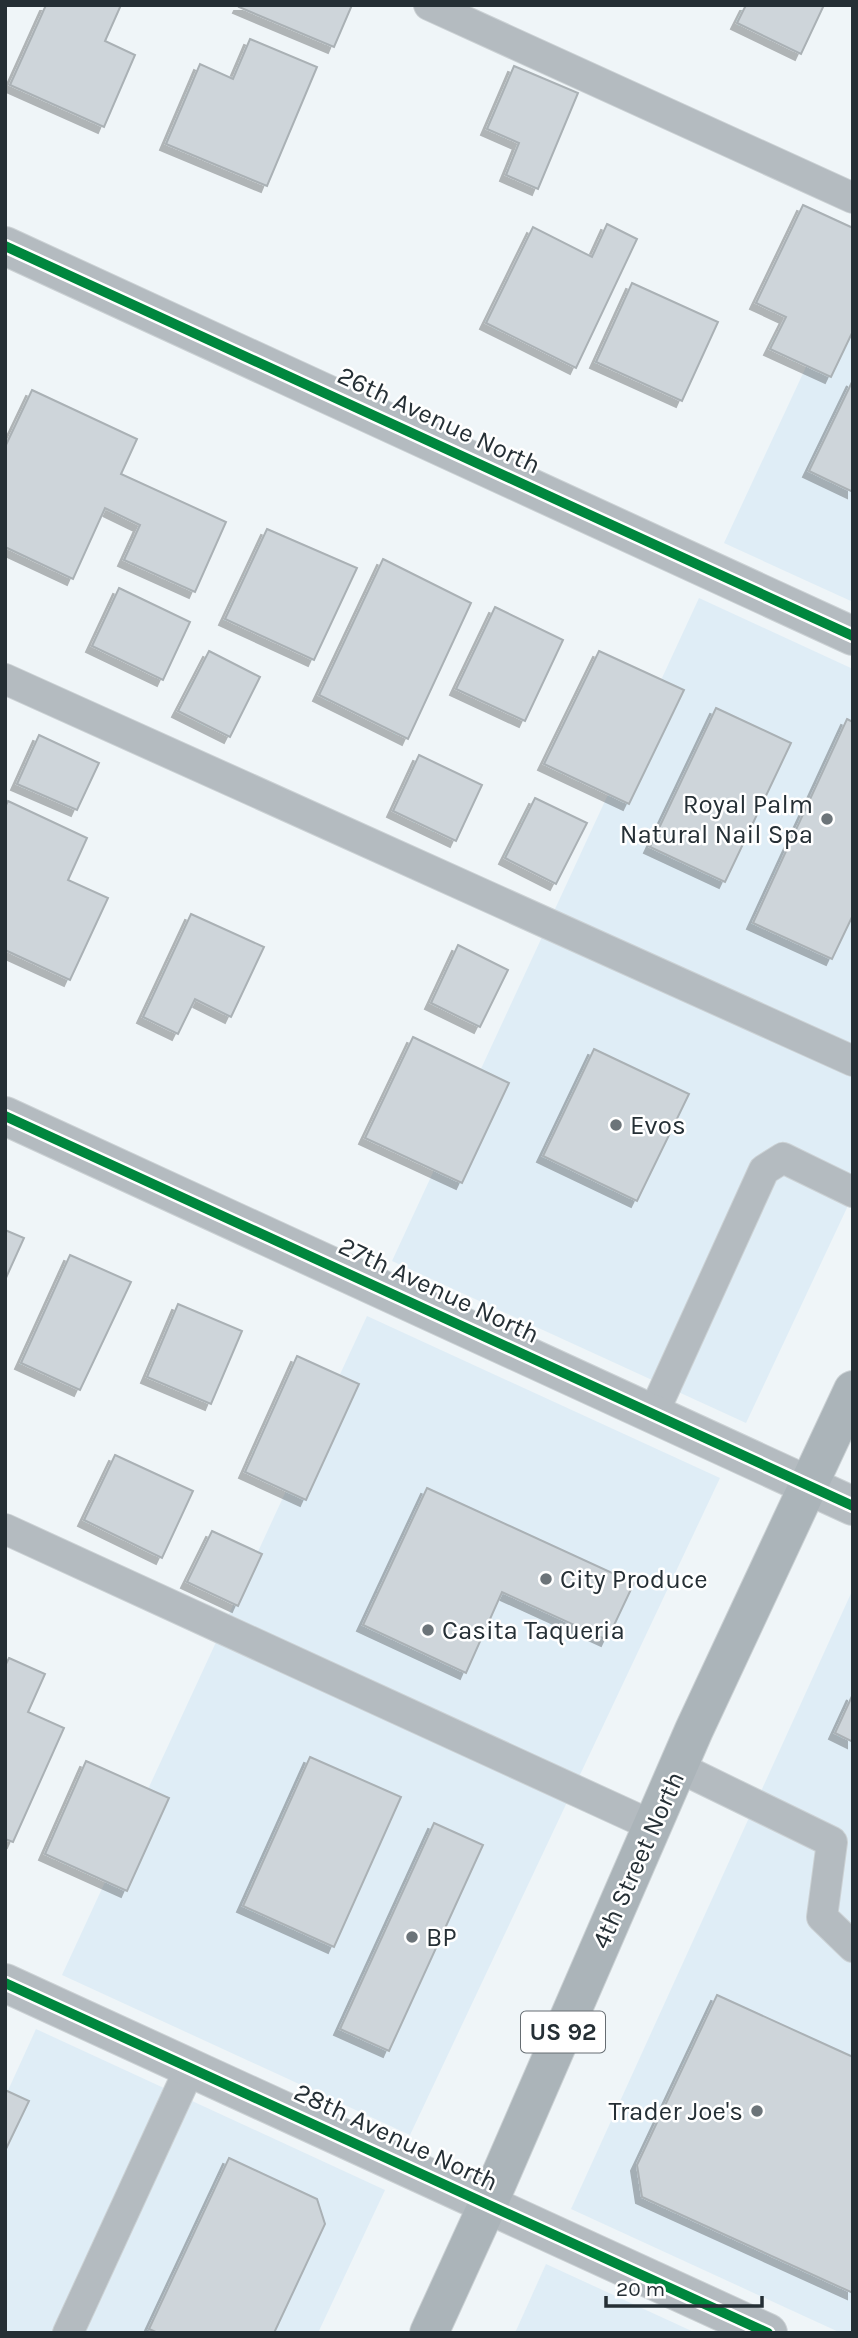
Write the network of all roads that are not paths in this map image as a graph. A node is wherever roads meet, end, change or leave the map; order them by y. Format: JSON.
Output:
{"nodes":[{"id":1,"x":429,"y":5,"type":"edge"},
{"id":2,"x":853,"y":198,"type":"edge"},
{"id":3,"x":5,"y":246,"type":"edge"},
{"id":4,"x":853,"y":636,"type":"edge"},
{"id":5,"x":5,"y":679,"type":"edge"},
{"id":6,"x":853,"y":1061,"type":"edge"},
{"id":7,"x":5,"y":1116,"type":"edge"},
{"id":8,"x":853,"y":1192,"type":"edge"},
{"id":9,"x":853,"y":1390,"type":"edge"},
{"id":10,"x":653,"y":1414,"type":"junction"},
{"id":11,"x":808,"y":1485,"type":"junction"},
{"id":12,"x":853,"y":1506,"type":"edge"},
{"id":13,"x":5,"y":1529,"type":"edge"},
{"id":14,"x":678,"y":1767,"type":"junction"},
{"id":15,"x":653,"y":1826,"type":"junction"},
{"id":16,"x":842,"y":1838,"type":"edge"},
{"id":17,"x":853,"y":1947,"type":"edge"},
{"id":18,"x":5,"y":1983,"type":"edge"},
{"id":19,"x":190,"y":2068,"type":"junction"},
{"id":20,"x":488,"y":2204,"type":"junction"},
{"id":21,"x":68,"y":2333,"type":"edge"},
{"id":22,"x":429,"y":2333,"type":"edge"},
{"id":23,"x":768,"y":2333,"type":"edge"}],
"edges":[{"from":1,"to":2,"type":"lane"},
{"from":3,"to":4,"type":"street","name":"26th Avenue North"},
{"from":5,"to":6,"type":"lane"},
{"from":7,"to":10,"type":"street","name":"27th Avenue North"},
{"from":8,"to":10,"type":"lane"},
{"from":9,"to":11,"type":"main road","name":"4th Street North","number":"US 92"},
{"from":10,"to":11,"type":"street","name":"27th Avenue North"},
{"from":11,"to":12,"type":"street","name":"27th Avenue North"},
{"from":11,"to":14,"type":"main road","name":"4th Street North","number":"US 92"},
{"from":13,"to":15,"type":"lane"},
{"from":14,"to":15,"type":"main road","name":"4th Street North","number":"US 92"},
{"from":14,"to":16,"type":"lane"},
{"from":15,"to":20,"type":"main road","name":"4th Street North","number":"US 92"},
{"from":16,"to":17,"type":"lane"},
{"from":18,"to":19,"type":"street","name":"28th Avenue North"},
{"from":19,"to":20,"type":"street","name":"28th Avenue North"},
{"from":19,"to":21,"type":"lane"},
{"from":20,"to":22,"type":"main road","name":"4th Street North","number":"US 92"},
{"from":20,"to":23,"type":"street","name":"28th Avenue North"}]}
